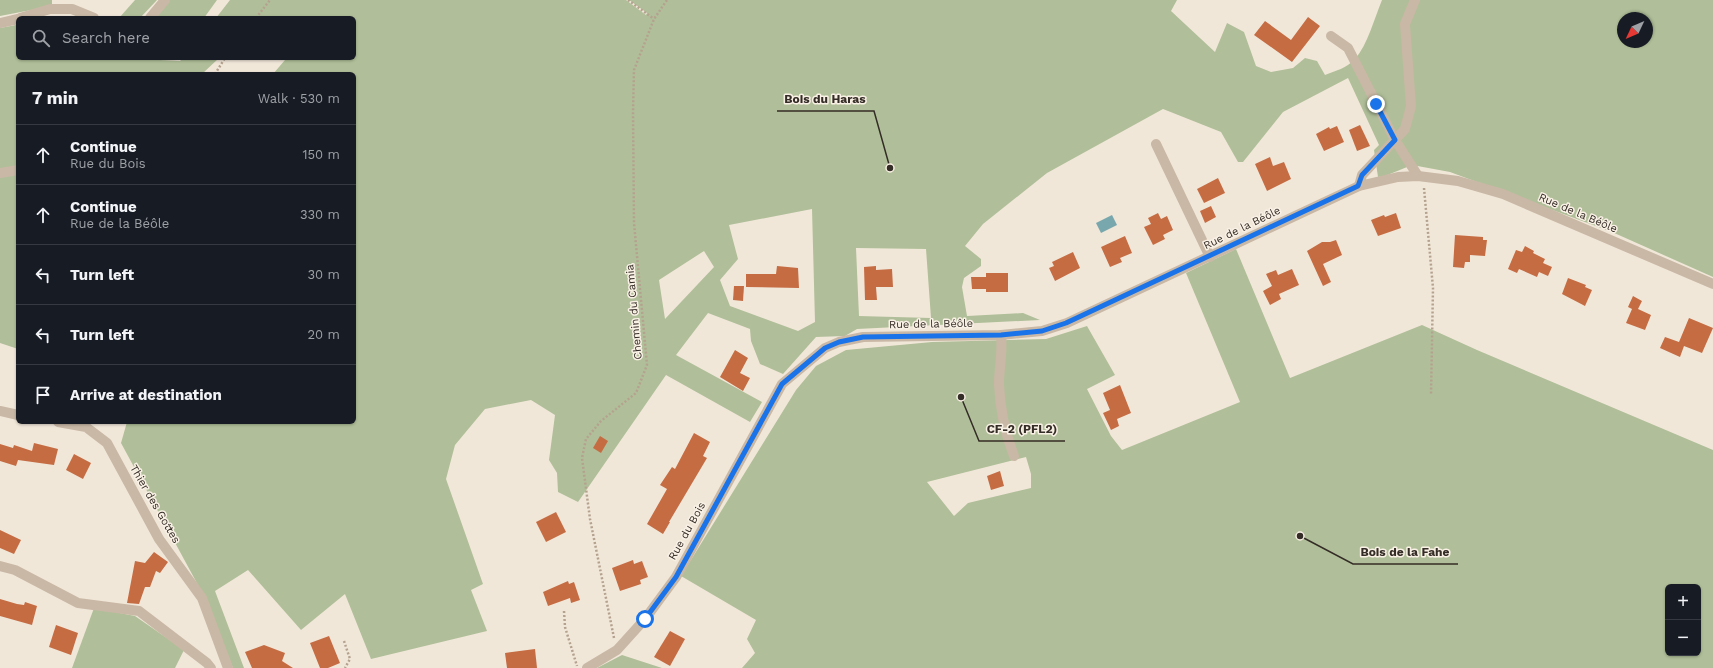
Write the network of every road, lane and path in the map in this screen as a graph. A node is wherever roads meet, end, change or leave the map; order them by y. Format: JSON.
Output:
{"nodes":[{"id":1,"x":165,"y":0,"type":"edge"},
{"id":2,"x":270,"y":0,"type":"edge"},
{"id":3,"x":628,"y":0,"type":"edge"},
{"id":4,"x":667,"y":0,"type":"edge"},
{"id":5,"x":1415,"y":0,"type":"edge"},
{"id":6,"x":26,"y":16,"type":"edge"},
{"id":7,"x":89,"y":16,"type":"edge"},
{"id":8,"x":152,"y":16,"type":"edge"},
{"id":9,"x":258,"y":16,"type":"edge"},
{"id":10,"x":16,"y":19,"type":"edge"},
{"id":11,"x":654,"y":19,"type":"junction"},
{"id":12,"x":0,"y":23,"type":"edge"},
{"id":13,"x":1331,"y":36,"type":"dead end"},
{"id":14,"x":224,"y":60,"type":"edge"},
{"id":15,"x":216,"y":72,"type":"edge"},
{"id":16,"x":1395,"y":140,"type":"junction"},
{"id":17,"x":1156,"y":144,"type":"dead end"},
{"id":18,"x":16,"y":170,"type":"edge"},
{"id":19,"x":0,"y":173,"type":"edge"},
{"id":20,"x":1420,"y":176,"type":"junction"},
{"id":21,"x":1358,"y":186,"type":"junction"},
{"id":22,"x":1210,"y":257,"type":"junction"},
{"id":23,"x":1713,"y":284,"type":"edge"},
{"id":24,"x":1001,"y":335,"type":"junction"},
{"id":25,"x":782,"y":384,"type":"joint"},
{"id":26,"x":1431,"y":395,"type":"dead end"},
{"id":27,"x":0,"y":411,"type":"edge"},
{"id":28,"x":16,"y":415,"type":"edge"},
{"id":29,"x":69,"y":424,"type":"edge"},
{"id":30,"x":1014,"y":456,"type":"dead end"},
{"id":31,"x":0,"y":566,"type":"edge"},
{"id":32,"x":564,"y":611,"type":"dead end"},
{"id":33,"x":344,"y":641,"type":"dead end"},
{"id":34,"x":617,"y":650,"type":"junction"},
{"id":35,"x":212,"y":668,"type":"edge"},
{"id":36,"x":228,"y":668,"type":"edge"},
{"id":37,"x":345,"y":668,"type":"edge"},
{"id":38,"x":578,"y":668,"type":"edge"},
{"id":39,"x":587,"y":668,"type":"edge"}],
"edges":[{"from":1,"to":8,"type":"street"},
{"from":2,"to":9,"type":"path"},
{"from":3,"to":11,"type":"path"},
{"from":4,"to":11,"type":"path","name":"Chemin du Camia"},
{"from":5,"to":16,"type":"street"},
{"from":6,"to":7,"type":"street"},
{"from":10,"to":12,"type":"street"},
{"from":11,"to":34,"type":"path","name":"Chemin du Camia"},
{"from":13,"to":16,"type":"street"},
{"from":14,"to":15,"type":"path"},
{"from":16,"to":20,"type":"street"},
{"from":16,"to":21,"type":"street"},
{"from":17,"to":22,"type":"street"},
{"from":18,"to":19,"type":"street"},
{"from":20,"to":21,"type":"street","name":"Rue de la Béôle"},
{"from":20,"to":23,"type":"street","name":"Rue de la Béôle"},
{"from":20,"to":26,"type":"path"},
{"from":21,"to":22,"type":"street","name":"Rue de la Béôle"},
{"from":22,"to":24,"type":"street","name":"Rue de la Béôle"},
{"from":24,"to":25,"type":"street","name":"Rue de la Béôle"},
{"from":24,"to":30,"type":"street"},
{"from":25,"to":34,"type":"street","name":"Rue du Bois"},
{"from":27,"to":28,"type":"street"},
{"from":29,"to":36,"type":"street","name":"Thier des Gottes"},
{"from":31,"to":35,"type":"street"},
{"from":32,"to":38,"type":"path"},
{"from":33,"to":37,"type":"path"},
{"from":34,"to":39,"type":"street","name":"Rue du Bois"}]}
